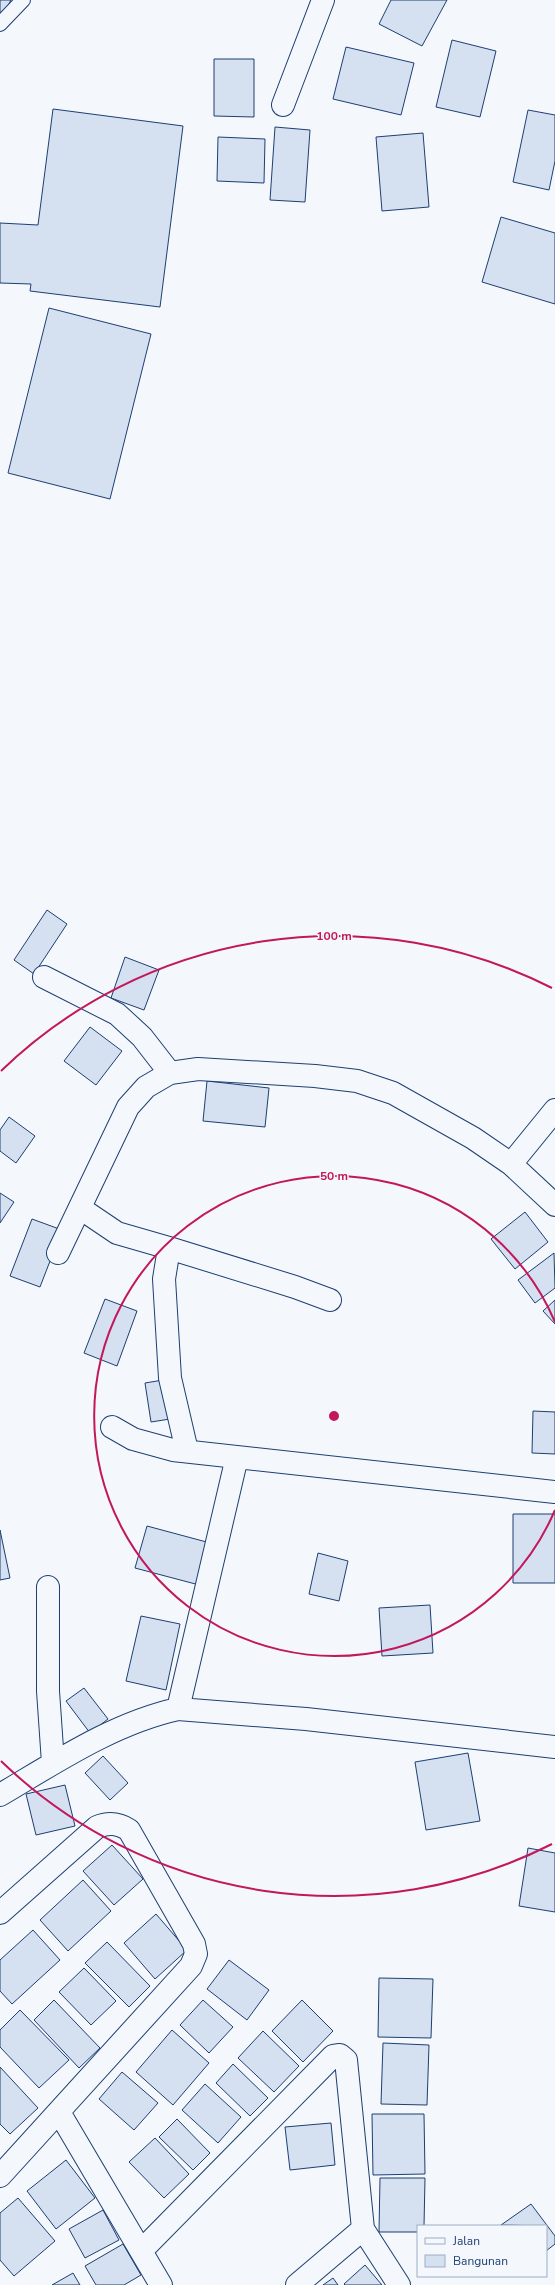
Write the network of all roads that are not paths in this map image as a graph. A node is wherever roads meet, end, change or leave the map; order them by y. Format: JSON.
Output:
{"nodes":[{"id":1,"x":23,"y":0,"type":"edge"},
{"id":2,"x":323,"y":0,"type":"edge"},
{"id":3,"x":0,"y":24,"type":"edge"},
{"id":4,"x":284,"y":105,"type":"dead end"},
{"id":5,"x":44,"y":977,"type":"dead end"},
{"id":6,"x":170,"y":1073,"type":"junction"},
{"id":7,"x":555,"y":1110,"type":"edge"},
{"id":8,"x":511,"y":1164,"type":"junction"},
{"id":9,"x":555,"y":1205,"type":"edge"},
{"id":10,"x":80,"y":1208,"type":"junction"},
{"id":11,"x":169,"y":1248,"type":"junction"},
{"id":12,"x":58,"y":1253,"type":"dead end"},
{"id":13,"x":330,"y":1300,"type":"dead end"},
{"id":14,"x":112,"y":1426,"type":"dead end"},
{"id":15,"x":187,"y":1451,"type":"junction"},
{"id":16,"x":237,"y":1457,"type":"junction"},
{"id":17,"x":555,"y":1492,"type":"edge"},
{"id":18,"x":48,"y":1587,"type":"dead end"},
{"id":19,"x":178,"y":1709,"type":"junction"},
{"id":20,"x":555,"y":1747,"type":"edge"},
{"id":21,"x":53,"y":1763,"type":"junction"},
{"id":22,"x":0,"y":1795,"type":"edge"},
{"id":23,"x":0,"y":1913,"type":"edge"},
{"id":24,"x":59,"y":2112,"type":"junction"},
{"id":25,"x":0,"y":2176,"type":"edge"},
{"id":26,"x":363,"y":2229,"type":"junction"},
{"id":27,"x":141,"y":2251,"type":"junction"},
{"id":28,"x":161,"y":2285,"type":"edge"},
{"id":29,"x":297,"y":2285,"type":"edge"},
{"id":30,"x":399,"y":2285,"type":"edge"}],
"edges":[{"from":1,"to":3,"type":"lane"},
{"from":2,"to":4,"type":"street"},
{"from":5,"to":6,"type":"street"},
{"from":6,"to":8,"type":"street"},
{"from":6,"to":10,"type":"street"},
{"from":7,"to":8,"type":"street"},
{"from":8,"to":9,"type":"street"},
{"from":10,"to":11,"type":"street"},
{"from":10,"to":12,"type":"street"},
{"from":11,"to":13,"type":"street"},
{"from":11,"to":15,"type":"street"},
{"from":14,"to":15,"type":"street"},
{"from":15,"to":16,"type":"street"},
{"from":16,"to":17,"type":"street"},
{"from":16,"to":19,"type":"street"},
{"from":18,"to":21,"type":"street"},
{"from":19,"to":20,"type":"street"},
{"from":19,"to":21,"type":"street"},
{"from":21,"to":22,"type":"street"},
{"from":23,"to":24,"type":"street"},
{"from":24,"to":25,"type":"street"},
{"from":24,"to":27,"type":"street"},
{"from":26,"to":27,"type":"street"},
{"from":26,"to":29,"type":"street"},
{"from":26,"to":30,"type":"street"},
{"from":27,"to":28,"type":"street"}]}
